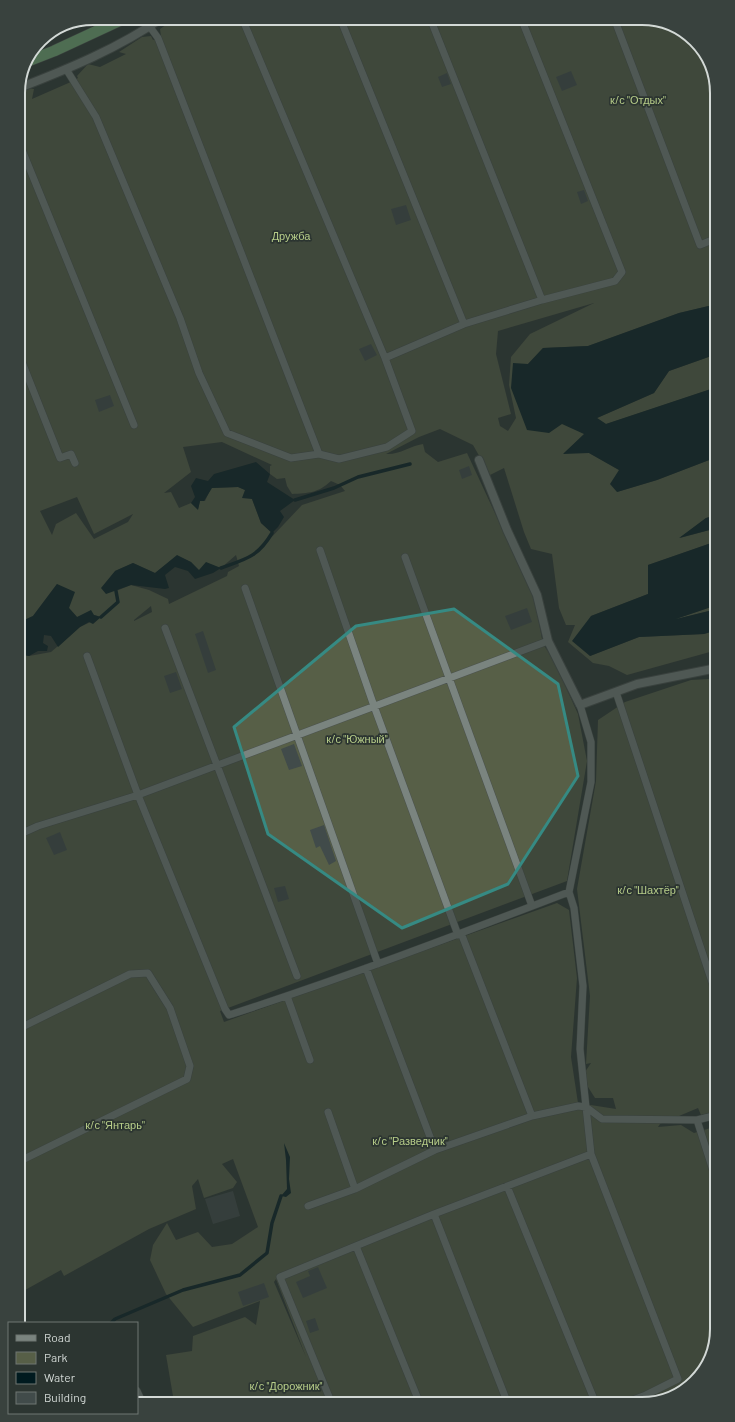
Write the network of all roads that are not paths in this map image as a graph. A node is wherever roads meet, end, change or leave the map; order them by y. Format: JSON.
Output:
{"nodes":[{"id":1,"x":110,"y":25,"type":"edge"},
{"id":2,"x":153,"y":25,"type":"edge"},
{"id":3,"x":245,"y":25,"type":"edge"},
{"id":4,"x":343,"y":25,"type":"edge"},
{"id":5,"x":433,"y":25,"type":"edge"},
{"id":6,"x":524,"y":25,"type":"edge"},
{"id":7,"x":617,"y":25,"type":"edge"},
{"id":8,"x":150,"y":27,"type":"junction"},
{"id":9,"x":54,"y":52,"type":"junction"},
{"id":10,"x":38,"y":54,"type":"edge"},
{"id":11,"x":35,"y":59,"type":"edge"},
{"id":12,"x":66,"y":69,"type":"junction"},
{"id":13,"x":26,"y":85,"type":"edge"},
{"id":14,"x":25,"y":157,"type":"edge"},
{"id":15,"x":710,"y":241,"type":"edge"},
{"id":16,"x":542,"y":300,"type":"junction"},
{"id":17,"x":464,"y":324,"type":"junction"},
{"id":18,"x":385,"y":358,"type":"junction"},
{"id":19,"x":25,"y":370,"type":"edge"},
{"id":20,"x":134,"y":425,"type":"dead end"},
{"id":21,"x":319,"y":454,"type":"junction"},
{"id":22,"x":479,"y":460,"type":"dead end"},
{"id":23,"x":75,"y":462,"type":"dead end"},
{"id":24,"x":320,"y":550,"type":"dead end"},
{"id":25,"x":406,"y":557,"type":"dead end"},
{"id":26,"x":245,"y":588,"type":"dead end"},
{"id":27,"x":165,"y":628,"type":"dead end"},
{"id":28,"x":548,"y":641,"type":"junction"},
{"id":29,"x":87,"y":656,"type":"dead end"},
{"id":30,"x":710,"y":669,"type":"edge"},
{"id":31,"x":450,"y":678,"type":"junction"},
{"id":32,"x":616,"y":692,"type":"junction"},
{"id":33,"x":580,"y":705,"type":"junction"},
{"id":34,"x":374,"y":706,"type":"junction"},
{"id":35,"x":298,"y":734,"type":"junction"},
{"id":36,"x":216,"y":765,"type":"junction"},
{"id":37,"x":138,"y":795,"type":"junction"},
{"id":38,"x":25,"y":831,"type":"edge"},
{"id":39,"x":569,"y":892,"type":"junction"},
{"id":40,"x":532,"y":906,"type":"junction"},
{"id":41,"x":460,"y":934,"type":"junction"},
{"id":42,"x":378,"y":964,"type":"junction"},
{"id":43,"x":366,"y":968,"type":"junction"},
{"id":44,"x":297,"y":976,"type":"dead end"},
{"id":45,"x":710,"y":976,"type":"edge"},
{"id":46,"x":287,"y":996,"type":"junction"},
{"id":47,"x":25,"y":1026,"type":"edge"},
{"id":48,"x":310,"y":1060,"type":"dead end"},
{"id":49,"x":586,"y":1107,"type":"junction"},
{"id":50,"x":328,"y":1112,"type":"dead end"},
{"id":51,"x":532,"y":1116,"type":"junction"},
{"id":52,"x":710,"y":1117,"type":"edge"},
{"id":53,"x":697,"y":1120,"type":"junction"},
{"id":54,"x":435,"y":1150,"type":"junction"},
{"id":55,"x":591,"y":1154,"type":"junction"},
{"id":56,"x":25,"y":1159,"type":"edge"},
{"id":57,"x":710,"y":1161,"type":"edge"},
{"id":58,"x":507,"y":1186,"type":"junction"},
{"id":59,"x":355,"y":1190,"type":"junction"},
{"id":60,"x":308,"y":1206,"type":"dead end"},
{"id":61,"x":434,"y":1214,"type":"junction"},
{"id":62,"x":356,"y":1246,"type":"junction"},
{"id":63,"x":646,"y":1395,"type":"joint"},
{"id":64,"x":329,"y":1397,"type":"edge"},
{"id":65,"x":417,"y":1397,"type":"edge"},
{"id":66,"x":505,"y":1397,"type":"edge"},
{"id":67,"x":593,"y":1397,"type":"edge"},
{"id":68,"x":641,"y":1397,"type":"edge"}],
"edges":[{"from":1,"to":9,"type":"highway"},
{"from":2,"to":8,"type":"street"},
{"from":3,"to":18,"type":"lane"},
{"from":4,"to":17,"type":"lane"},
{"from":5,"to":16,"type":"lane"},
{"from":6,"to":16,"type":"lane"},
{"from":7,"to":15,"type":"lane"},
{"from":8,"to":12,"type":"street"},
{"from":8,"to":21,"type":"lane"},
{"from":9,"to":10,"type":"highway"},
{"from":9,"to":11,"type":"highway"},
{"from":12,"to":13,"type":"street"},
{"from":12,"to":21,"type":"lane"},
{"from":14,"to":20,"type":"lane"},
{"from":16,"to":17,"type":"lane"},
{"from":17,"to":18,"type":"lane"},
{"from":18,"to":21,"type":"lane"},
{"from":19,"to":23,"type":"lane"},
{"from":22,"to":28,"type":"street"},
{"from":24,"to":34,"type":"lane"},
{"from":25,"to":31,"type":"lane"},
{"from":26,"to":35,"type":"lane"},
{"from":27,"to":36,"type":"lane"},
{"from":28,"to":31,"type":"lane"},
{"from":28,"to":33,"type":"street"},
{"from":29,"to":37,"type":"lane"},
{"from":30,"to":32,"type":"street"},
{"from":31,"to":34,"type":"lane"},
{"from":31,"to":40,"type":"lane"},
{"from":32,"to":33,"type":"street"},
{"from":32,"to":45,"type":"lane"},
{"from":33,"to":39,"type":"lane"},
{"from":34,"to":35,"type":"lane"},
{"from":34,"to":41,"type":"lane"},
{"from":35,"to":36,"type":"lane"},
{"from":35,"to":42,"type":"lane"},
{"from":36,"to":37,"type":"lane"},
{"from":36,"to":44,"type":"lane"},
{"from":37,"to":38,"type":"lane"},
{"from":37,"to":46,"type":"lane"},
{"from":39,"to":40,"type":"lane"},
{"from":39,"to":49,"type":"lane"},
{"from":40,"to":41,"type":"lane"},
{"from":41,"to":42,"type":"lane"},
{"from":41,"to":51,"type":"lane"},
{"from":42,"to":43,"type":"lane"},
{"from":43,"to":46,"type":"lane"},
{"from":43,"to":54,"type":"lane"},
{"from":46,"to":48,"type":"lane"},
{"from":47,"to":56,"type":"lane"},
{"from":49,"to":51,"type":"lane"},
{"from":49,"to":53,"type":"lane"},
{"from":49,"to":55,"type":"lane"},
{"from":50,"to":59,"type":"lane"},
{"from":51,"to":54,"type":"lane"},
{"from":52,"to":53,"type":"lane"},
{"from":53,"to":57,"type":"lane"},
{"from":54,"to":59,"type":"lane"},
{"from":55,"to":58,"type":"lane"},
{"from":55,"to":63,"type":"lane"},
{"from":58,"to":61,"type":"lane"},
{"from":58,"to":67,"type":"lane"},
{"from":59,"to":60,"type":"lane"},
{"from":61,"to":62,"type":"lane"},
{"from":61,"to":66,"type":"lane"},
{"from":62,"to":64,"type":"lane"},
{"from":62,"to":65,"type":"lane"},
{"from":63,"to":68,"type":"lane"}]}
